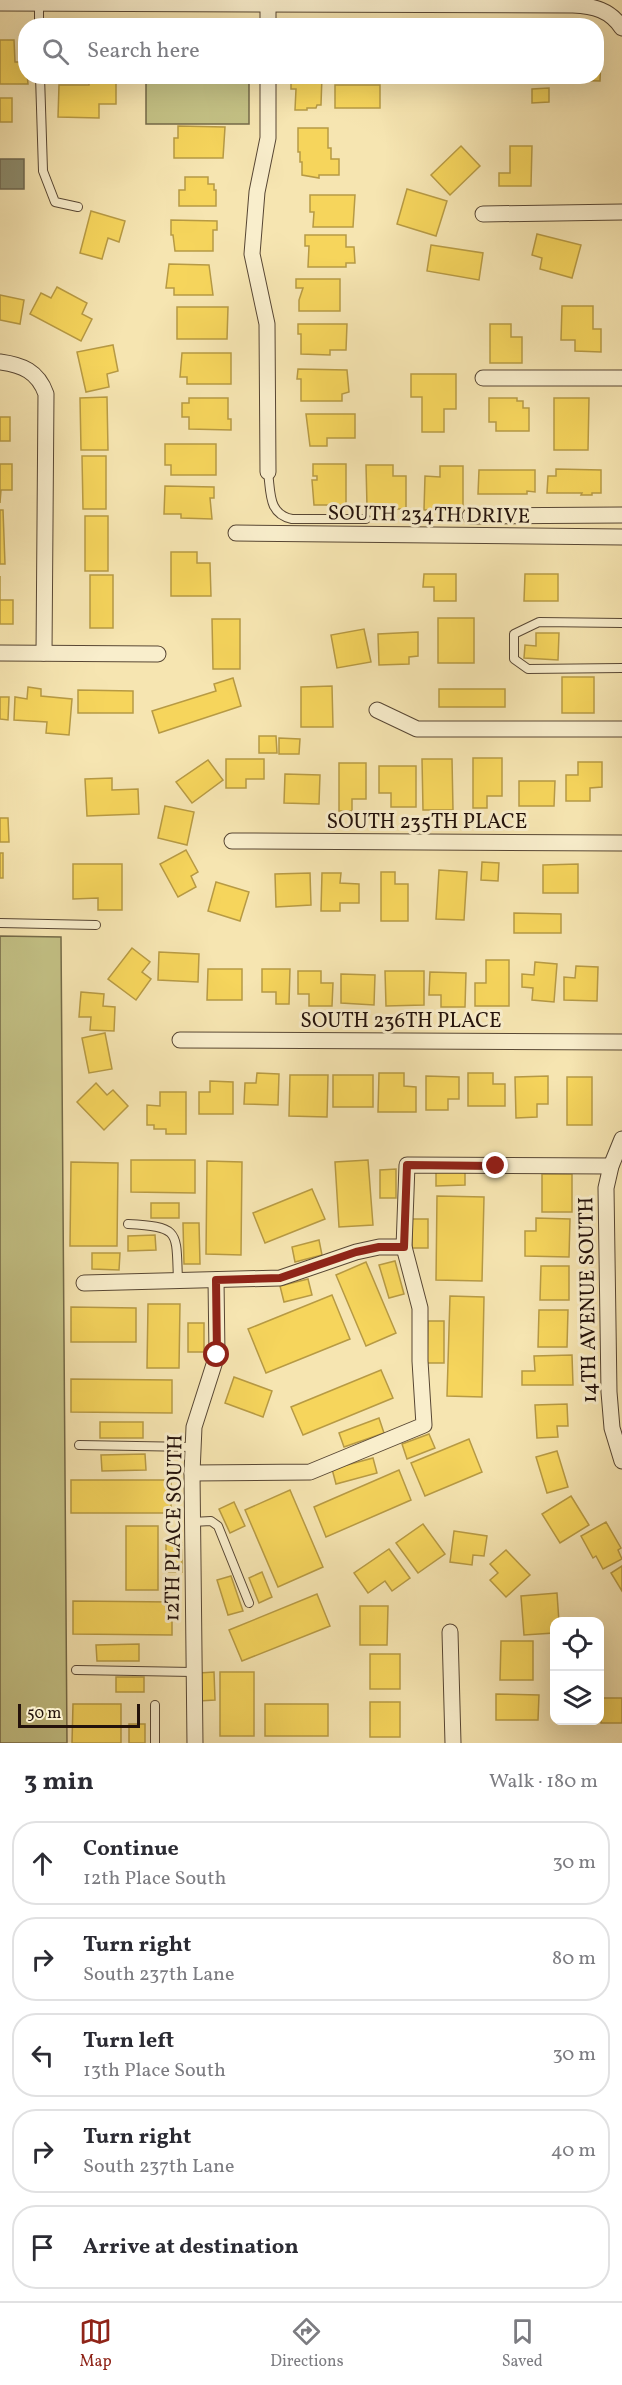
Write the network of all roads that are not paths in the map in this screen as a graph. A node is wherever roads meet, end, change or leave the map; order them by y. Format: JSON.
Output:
{"nodes":[{"id":1,"x":0,"y":3,"type":"edge"},
{"id":2,"x":39,"y":3,"type":"junction"},
{"id":3,"x":268,"y":4,"type":"junction"},
{"id":4,"x":39,"y":18,"type":"edge"},
{"id":5,"x":268,"y":18,"type":"edge"},
{"id":6,"x":618,"y":22,"type":"edge"},
{"id":7,"x":40,"y":84,"type":"edge"},
{"id":8,"x":268,"y":84,"type":"edge"},
{"id":9,"x":78,"y":207,"type":"dead end"},
{"id":10,"x":622,"y":212,"type":"edge"},
{"id":11,"x":483,"y":214,"type":"dead end"},
{"id":12,"x":0,"y":363,"type":"edge"},
{"id":13,"x":483,"y":378,"type":"dead end"},
{"id":14,"x":622,"y":378,"type":"edge"},
{"id":15,"x":268,"y":472,"type":"joint"},
{"id":16,"x":622,"y":515,"type":"edge"},
{"id":17,"x":470,"y":516,"type":"dead end"},
{"id":18,"x":366,"y":519,"type":"dead end"},
{"id":19,"x":236,"y":534,"type":"dead end"},
{"id":20,"x":622,"y":537,"type":"edge"},
{"id":21,"x":622,"y":623,"type":"edge"},
{"id":22,"x":0,"y":653,"type":"edge"},
{"id":23,"x":44,"y":653,"type":"junction"},
{"id":24,"x":158,"y":654,"type":"dead end"},
{"id":25,"x":622,"y":668,"type":"edge"},
{"id":26,"x":377,"y":710,"type":"dead end"},
{"id":27,"x":622,"y":729,"type":"edge"},
{"id":28,"x":232,"y":841,"type":"dead end"},
{"id":29,"x":622,"y":843,"type":"edge"},
{"id":30,"x":0,"y":923,"type":"edge"},
{"id":31,"x":96,"y":925,"type":"dead end"},
{"id":32,"x":180,"y":1041,"type":"dead end"},
{"id":33,"x":622,"y":1042,"type":"edge"},
{"id":34,"x":622,"y":1139,"type":"edge"},
{"id":35,"x":611,"y":1166,"type":"junction"},
{"id":36,"x":128,"y":1224,"type":"dead end"},
{"id":37,"x":404,"y":1247,"type":"junction"},
{"id":38,"x":216,"y":1280,"type":"junction"},
{"id":39,"x":178,"y":1281,"type":"junction"},
{"id":40,"x":84,"y":1283,"type":"dead end"},
{"id":41,"x":615,"y":1288,"type":"edge"},
{"id":42,"x":79,"y":1445,"type":"dead end"},
{"id":43,"x":193,"y":1447,"type":"junction"},
{"id":44,"x":622,"y":1461,"type":"edge"},
{"id":45,"x":192,"y":1473,"type":"junction"},
{"id":46,"x":192,"y":1522,"type":"junction"},
{"id":47,"x":249,"y":1603,"type":"dead end"},
{"id":48,"x":450,"y":1632,"type":"dead end"},
{"id":49,"x":76,"y":1670,"type":"dead end"},
{"id":50,"x":193,"y":1672,"type":"junction"},
{"id":51,"x":155,"y":1705,"type":"dead end"},
{"id":52,"x":155,"y":1743,"type":"edge"},
{"id":53,"x":195,"y":1743,"type":"edge"},
{"id":54,"x":453,"y":1743,"type":"edge"}],
"edges":[{"from":1,"to":2,"type":"street"},
{"from":2,"to":3,"type":"street"},
{"from":2,"to":4,"type":"lane"},
{"from":3,"to":5,"type":"street"},
{"from":3,"to":6,"type":"street"},
{"from":7,"to":9,"type":"lane"},
{"from":8,"to":15,"type":"street"},
{"from":10,"to":11,"type":"street"},
{"from":12,"to":23,"type":"street"},
{"from":13,"to":14,"type":"street"},
{"from":15,"to":18,"type":"lane"},
{"from":16,"to":17,"type":"street"},
{"from":19,"to":20,"type":"street","name":"SOUTH 234TH DRIVE"},
{"from":21,"to":25,"type":"lane"},
{"from":22,"to":23,"type":"street"},
{"from":23,"to":24,"type":"street"},
{"from":26,"to":27,"type":"street"},
{"from":28,"to":29,"type":"street","name":"SOUTH 235TH PLACE"},
{"from":30,"to":31,"type":"lane"},
{"from":32,"to":33,"type":"street","name":"SOUTH 236TH PLACE"},
{"from":34,"to":35,"type":"street","name":"14TH AVENUE SOUTH"},
{"from":35,"to":37,"type":"street"},
{"from":35,"to":41,"type":"street","name":"14TH AVENUE SOUTH"},
{"from":36,"to":39,"type":"lane"},
{"from":37,"to":38,"type":"street"},
{"from":37,"to":45,"type":"street"},
{"from":38,"to":39,"type":"street"},
{"from":38,"to":43,"type":"street","name":"12TH PLACE SOUTH"},
{"from":39,"to":40,"type":"street"},
{"from":41,"to":44,"type":"street","name":"14TH AVENUE SOUTH"},
{"from":42,"to":43,"type":"lane"},
{"from":43,"to":45,"type":"street","name":"12TH PLACE SOUTH"},
{"from":45,"to":46,"type":"street","name":"12TH PLACE SOUTH"},
{"from":46,"to":47,"type":"lane"},
{"from":46,"to":50,"type":"street","name":"12TH PLACE SOUTH"},
{"from":48,"to":54,"type":"street"},
{"from":49,"to":50,"type":"lane"},
{"from":50,"to":53,"type":"street","name":"12TH PLACE SOUTH"},
{"from":51,"to":52,"type":"lane"}]}
